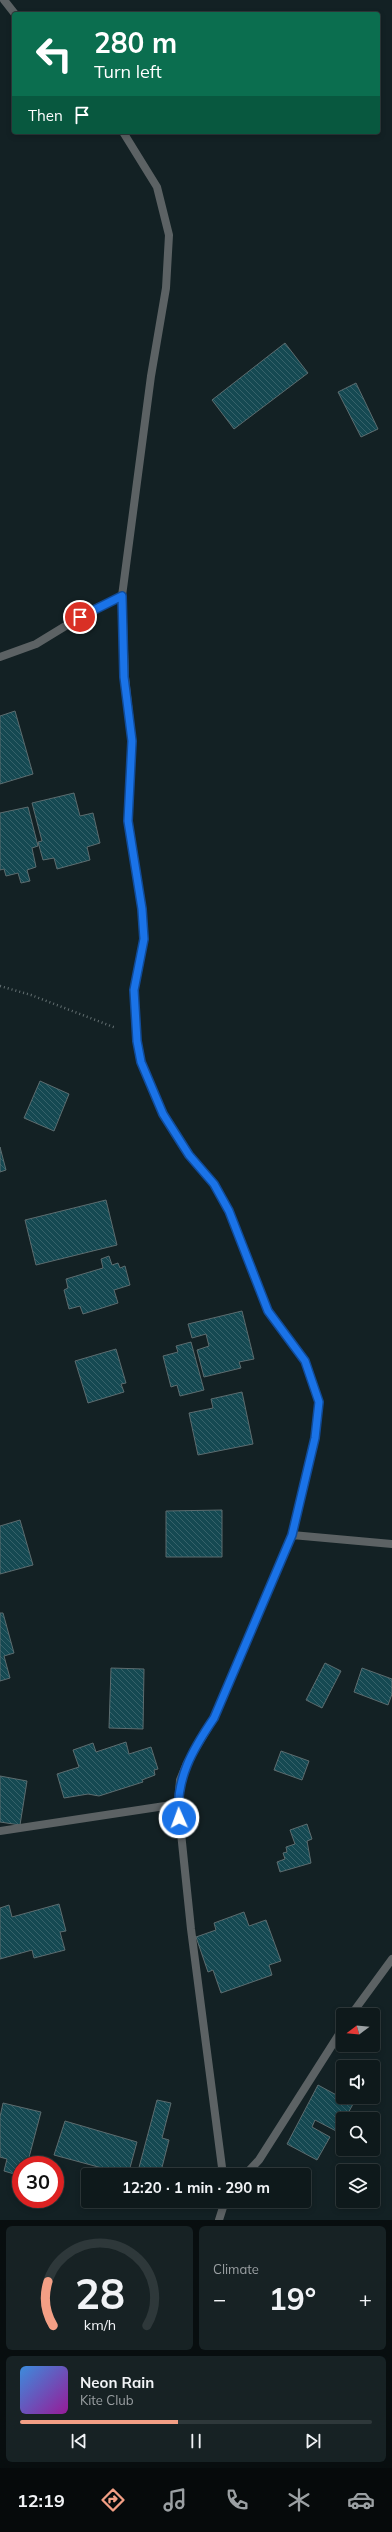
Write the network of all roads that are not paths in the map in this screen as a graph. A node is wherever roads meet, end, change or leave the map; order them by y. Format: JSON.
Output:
{"nodes":[{"id":1,"x":4,"y":0,"type":"edge"},
{"id":2,"x":13,"y":12,"type":"edge"},
{"id":3,"x":124,"y":134,"type":"edge"},
{"id":4,"x":122,"y":596,"type":"junction"},
{"id":5,"x":0,"y":658,"type":"edge"},
{"id":6,"x":292,"y":1535,"type":"junction"},
{"id":7,"x":392,"y":1544,"type":"edge"},
{"id":8,"x":178,"y":1804,"type":"junction"},
{"id":9,"x":0,"y":1831,"type":"edge"},
{"id":10,"x":392,"y":1959,"type":"edge"},
{"id":11,"x":356,"y":2008,"type":"edge"},
{"id":12,"x":336,"y":2039,"type":"edge"},
{"id":13,"x":222,"y":2168,"type":"edge"},
{"id":14,"x":252,"y":2168,"type":"edge"},
{"id":15,"x":223,"y":2208,"type":"edge"},
{"id":16,"x":220,"y":2220,"type":"edge"}],
"edges":[{"from":1,"to":2,"type":"street"},
{"from":3,"to":4,"type":"street"},
{"from":4,"to":5,"type":"street"},
{"from":4,"to":6,"type":"street"},
{"from":6,"to":7,"type":"street"},
{"from":6,"to":8,"type":"street"},
{"from":8,"to":9,"type":"street"},
{"from":8,"to":13,"type":"street"},
{"from":10,"to":11,"type":"street"},
{"from":12,"to":14,"type":"street"},
{"from":15,"to":16,"type":"street"}]}
